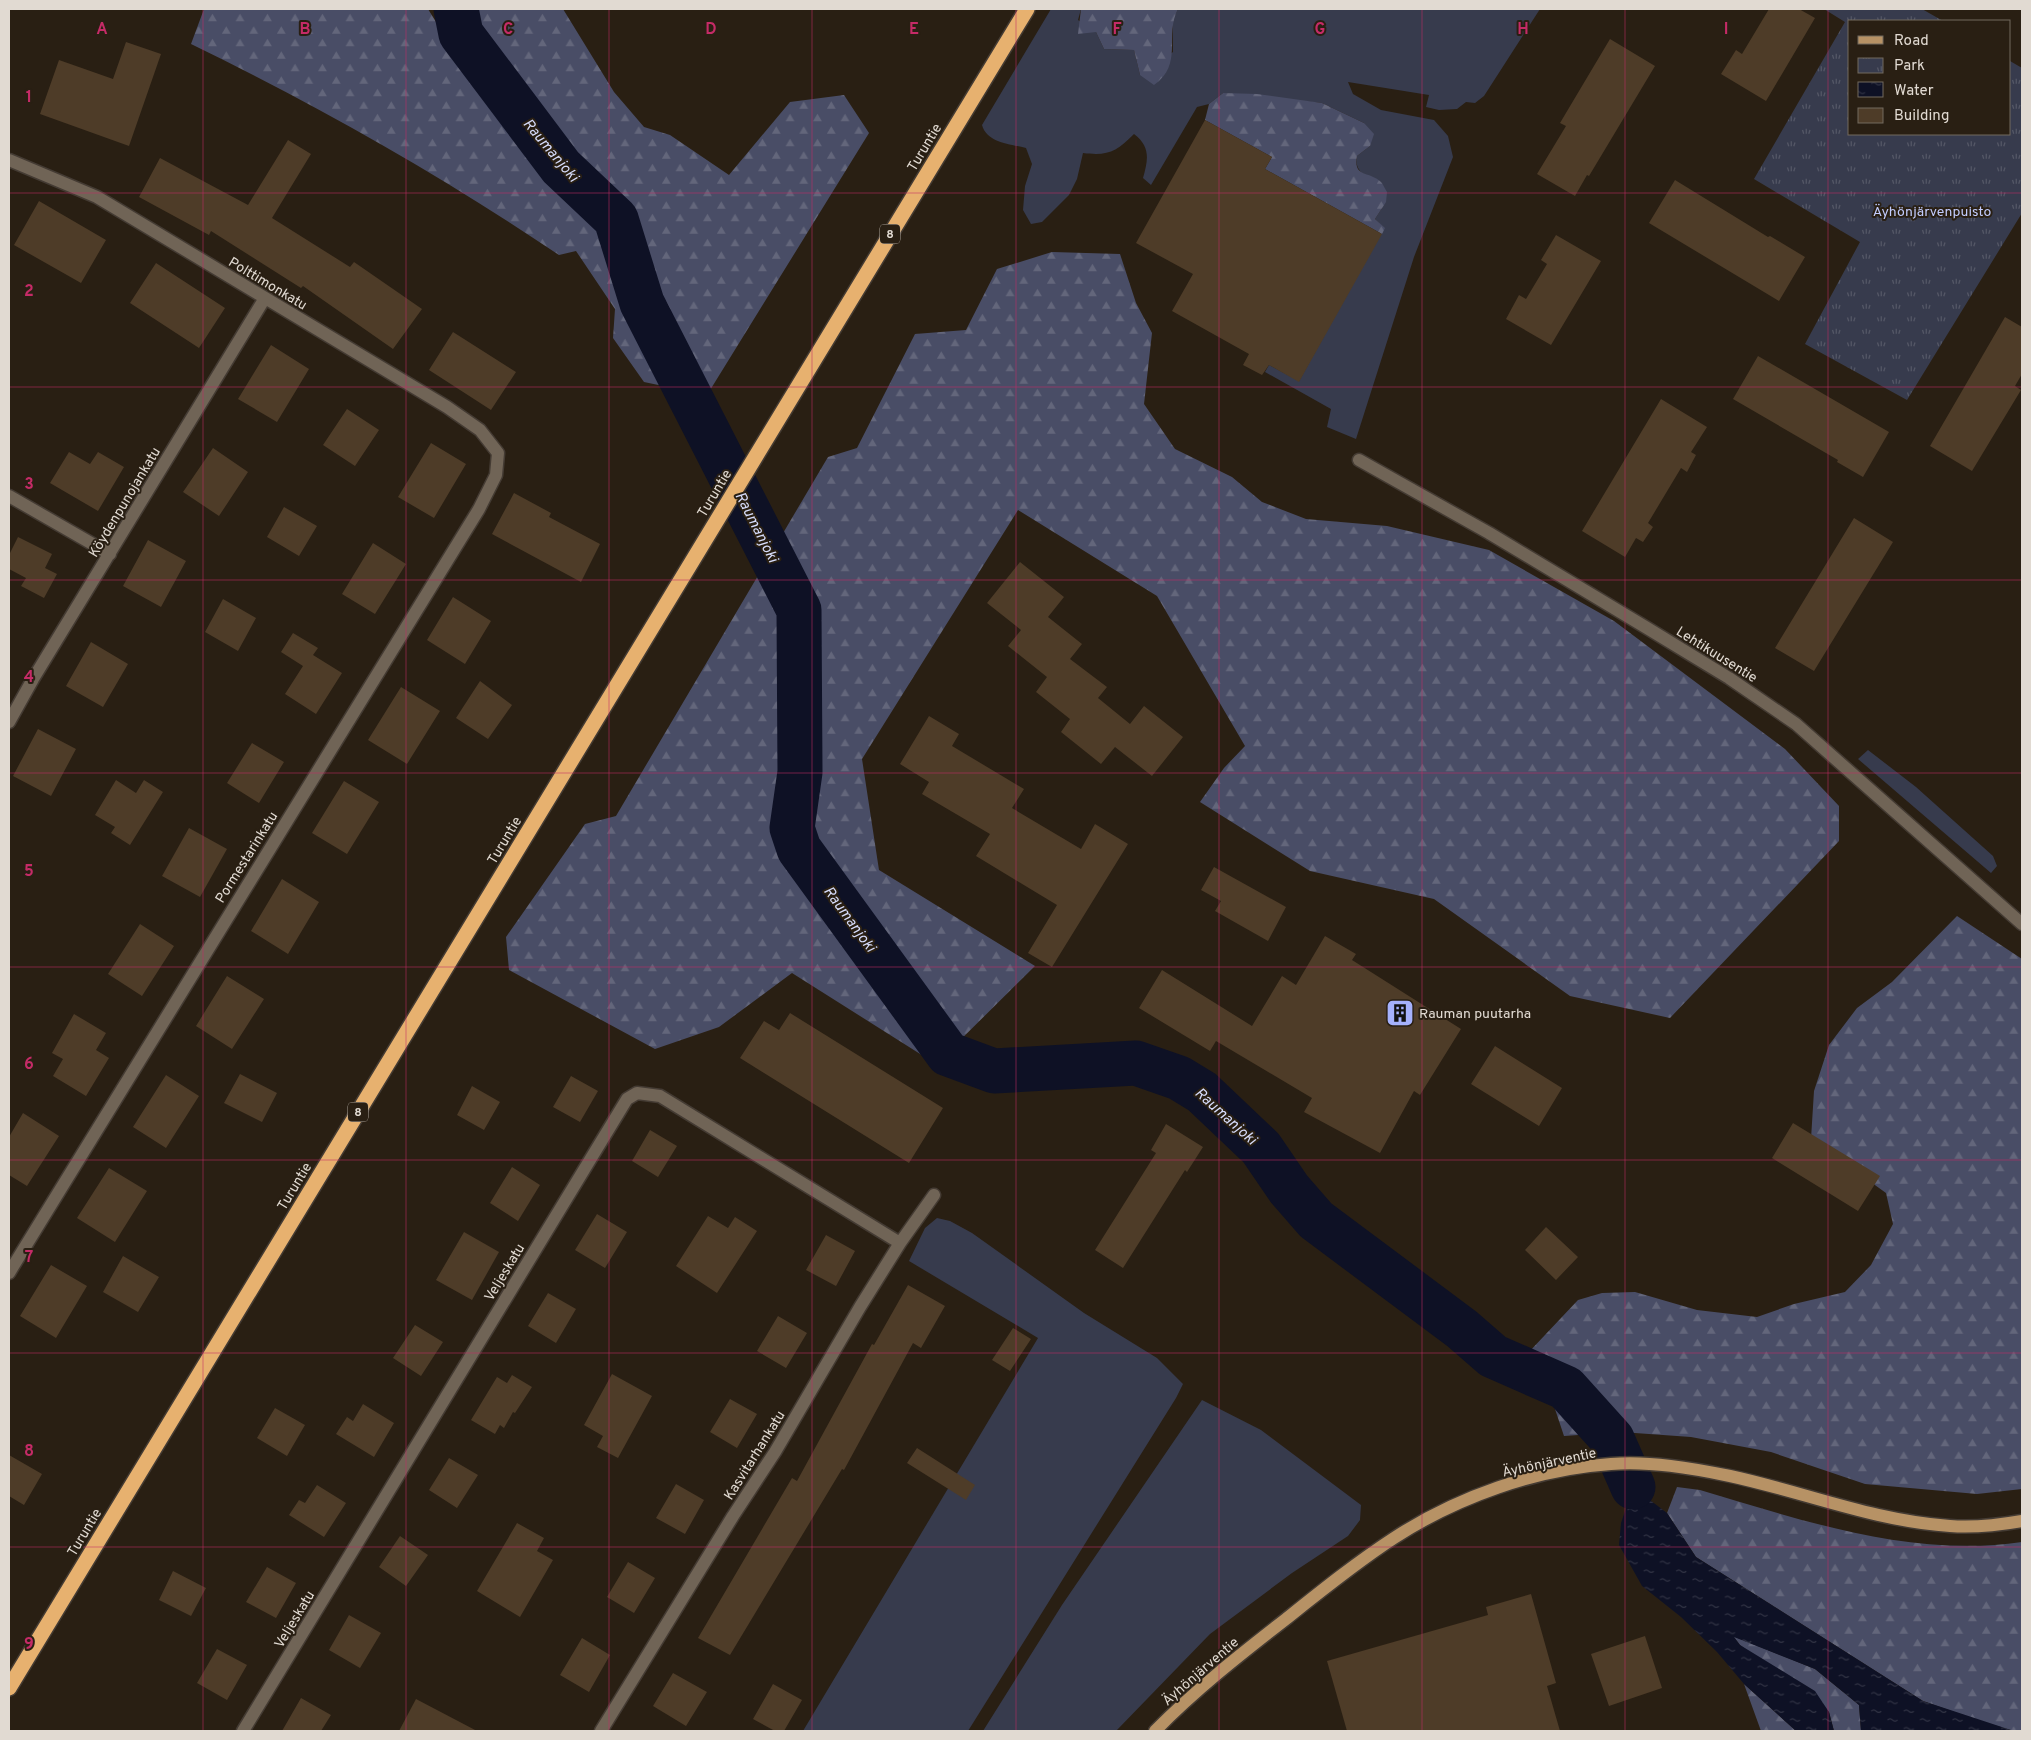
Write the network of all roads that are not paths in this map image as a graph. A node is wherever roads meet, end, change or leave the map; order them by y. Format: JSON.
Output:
{"nodes":[{"id":1,"x":1027,"y":9,"type":"edge"},
{"id":2,"x":9,"y":160,"type":"edge"},
{"id":3,"x":265,"y":298,"type":"junction"},
{"id":4,"x":498,"y":453,"type":"joint"},
{"id":5,"x":1359,"y":460,"type":"dead end"},
{"id":6,"x":9,"y":496,"type":"edge"},
{"id":7,"x":110,"y":554,"type":"junction"},
{"id":8,"x":9,"y":722,"type":"edge"},
{"id":9,"x":2022,"y":924,"type":"edge"},
{"id":10,"x":934,"y":1195,"type":"dead end"},
{"id":11,"x":900,"y":1243,"type":"junction"},
{"id":12,"x":9,"y":1273,"type":"edge"},
{"id":13,"x":2022,"y":1521,"type":"edge"},
{"id":14,"x":9,"y":1688,"type":"edge"},
{"id":15,"x":243,"y":1731,"type":"edge"},
{"id":16,"x":602,"y":1731,"type":"edge"},
{"id":17,"x":1155,"y":1731,"type":"edge"}],
"edges":[{"from":1,"to":14,"type":"highway","name":"Turuntie","number":"8"},
{"from":2,"to":3,"type":"street","name":"Polttimonkatu"},
{"from":3,"to":4,"type":"street","name":"Polttimonkatu"},
{"from":3,"to":7,"type":"street","name":"Köydenpunojankatu"},
{"from":4,"to":12,"type":"street","name":"Pormestarinkatu"},
{"from":5,"to":9,"type":"street","name":"Lehtikuusentie"},
{"from":6,"to":7,"type":"street"},
{"from":7,"to":8,"type":"street","name":"Köydenpunojankatu"},
{"from":10,"to":11,"type":"street","name":"Kasvitarhankatu"},
{"from":11,"to":15,"type":"street","name":"Veljeskatu"},
{"from":11,"to":16,"type":"street","name":"Kasvitarhankatu"},
{"from":13,"to":17,"type":"main road","name":"Äyhönjärventie"}]}
